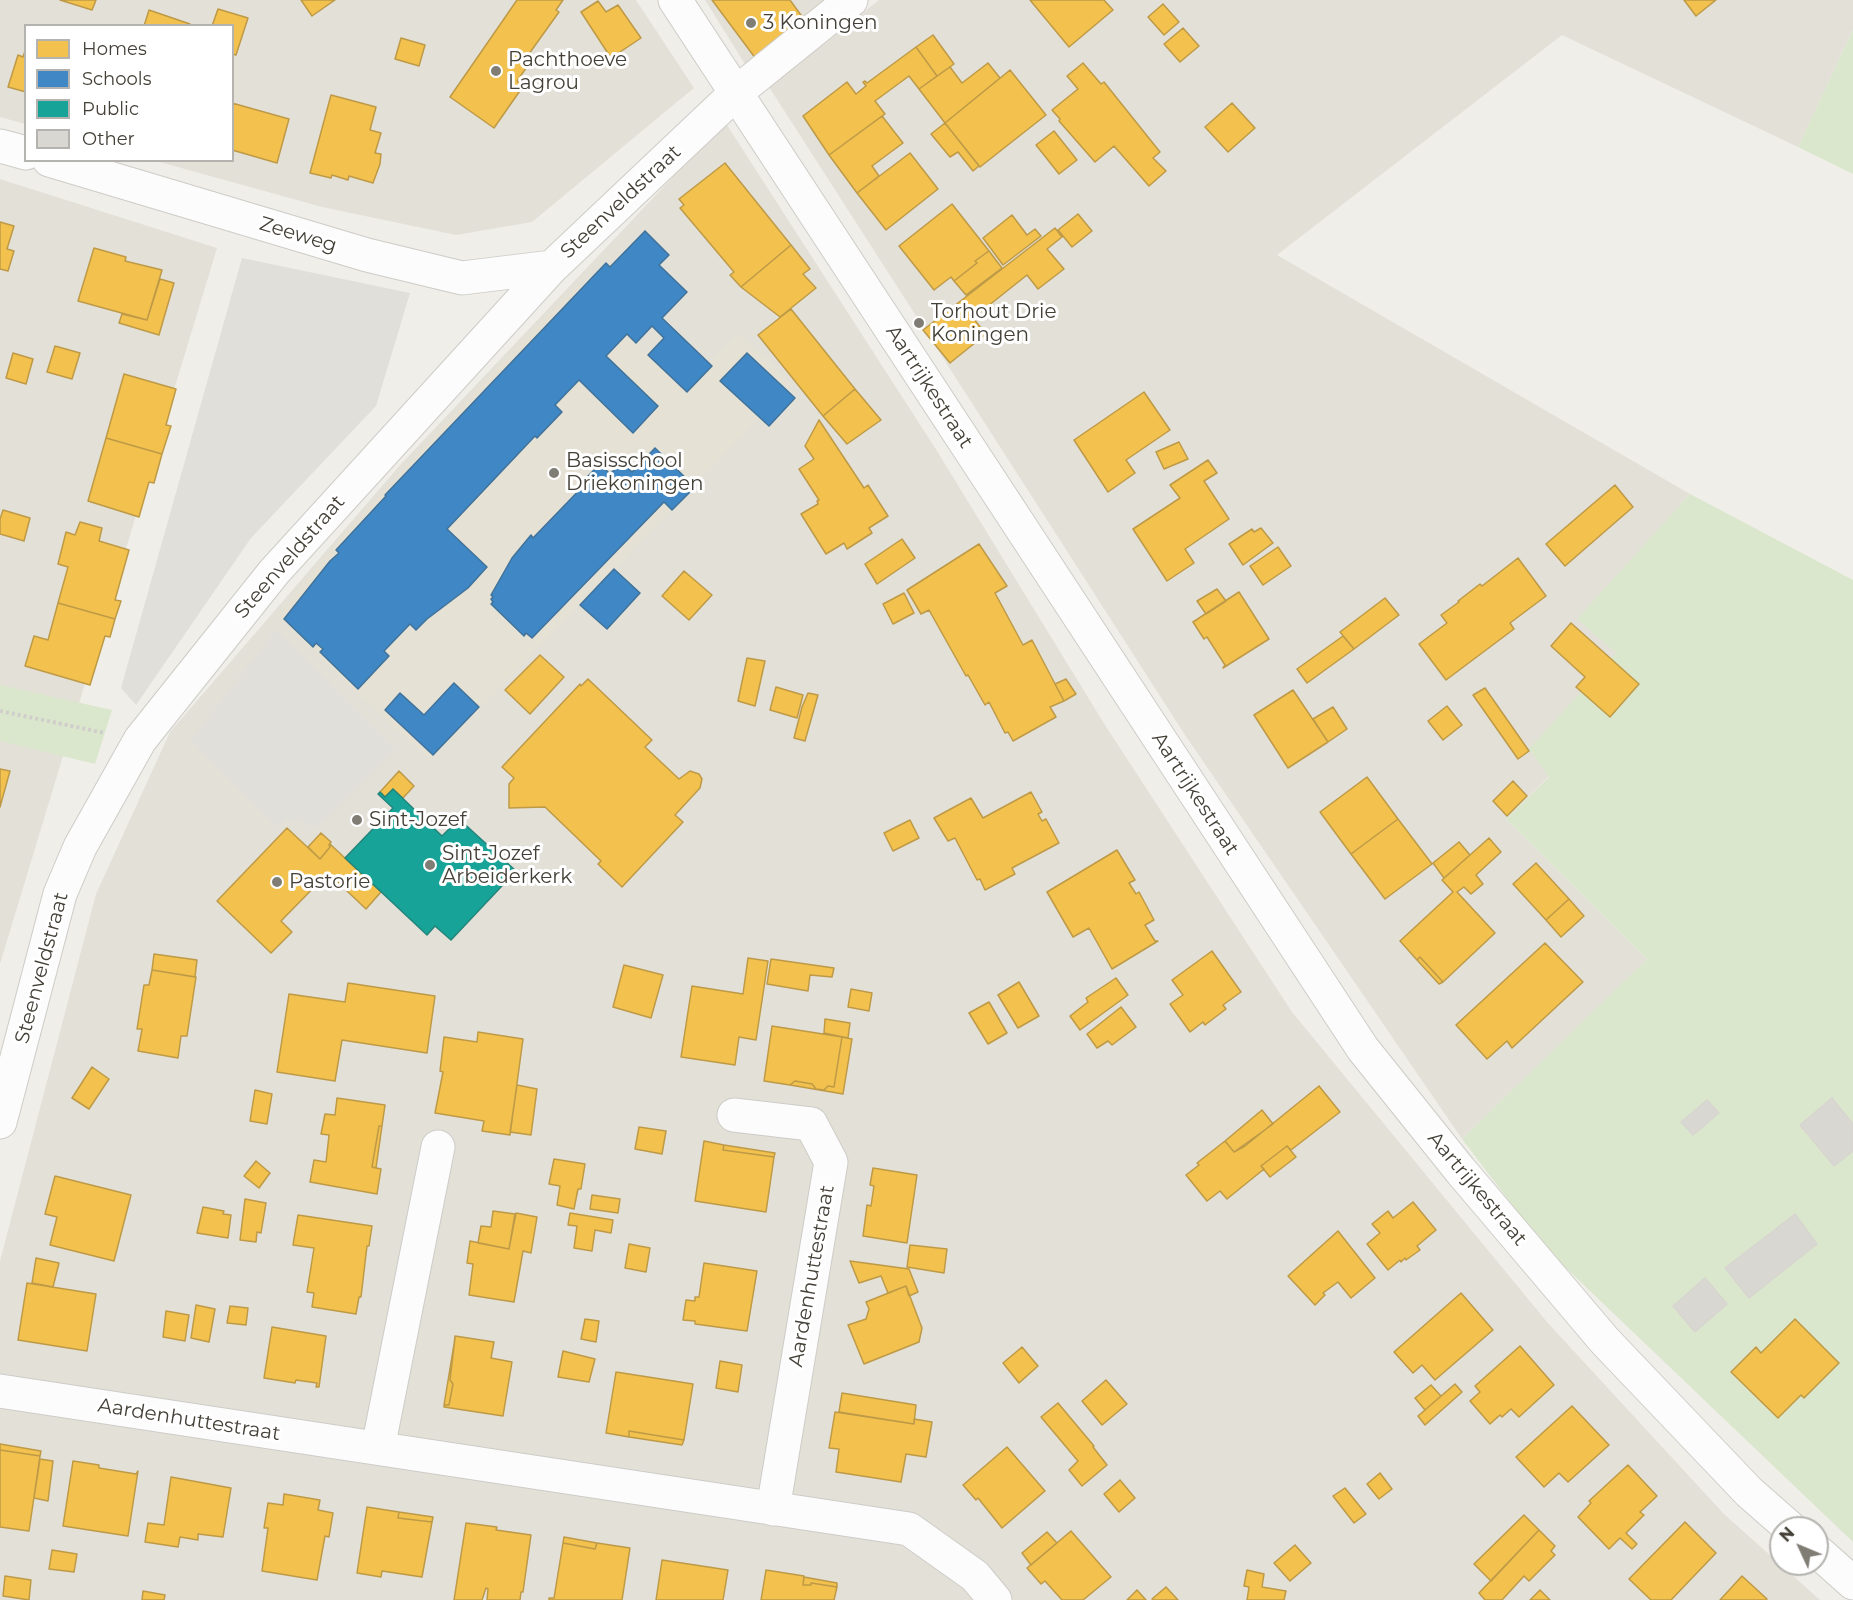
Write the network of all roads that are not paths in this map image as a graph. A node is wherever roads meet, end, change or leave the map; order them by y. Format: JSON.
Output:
{"nodes":[{"id":1,"x":675,"y":0,"type":"edge"},
{"id":2,"x":851,"y":0,"type":"edge"},
{"id":3,"x":737,"y":92,"type":"junction"},
{"id":4,"x":0,"y":146,"type":"edge"},
{"id":5,"x":24,"y":152,"type":"edge"},
{"id":6,"x":56,"y":162,"type":"edge"},
{"id":7,"x":552,"y":267,"type":"junction"},
{"id":8,"x":735,"y":1115,"type":"dead end"},
{"id":9,"x":0,"y":1122,"type":"edge"},
{"id":10,"x":438,"y":1147,"type":"dead end"},
{"id":11,"x":0,"y":1391,"type":"edge"},
{"id":12,"x":378,"y":1448,"type":"junction"},
{"id":13,"x":773,"y":1509,"type":"junction"},
{"id":14,"x":1776,"y":1516,"type":"edge"},
{"id":15,"x":1829,"y":1562,"type":"edge"},
{"id":16,"x":1853,"y":1583,"type":"edge"},
{"id":17,"x":995,"y":1600,"type":"edge"}],
"edges":[{"from":1,"to":3,"type":"street","name":"Aartrijkestraat"},
{"from":2,"to":3,"type":"street","name":"Steenveldstraat"},
{"from":3,"to":7,"type":"street","name":"Steenveldstraat"},
{"from":3,"to":14,"type":"street","name":"Aartrijkestraat"},
{"from":4,"to":5,"type":"street"},
{"from":6,"to":7,"type":"street","name":"Zeeweg"},
{"from":7,"to":9,"type":"street","name":"Steenveldstraat"},
{"from":8,"to":13,"type":"street","name":"Aardenhuttestraat"},
{"from":10,"to":12,"type":"street"},
{"from":11,"to":12,"type":"street","name":"Aardenhuttestraat"},
{"from":12,"to":13,"type":"street","name":"Aardenhuttestraat"},
{"from":13,"to":17,"type":"street","name":"Aardenhuttestraat"},
{"from":15,"to":16,"type":"street"}]}
